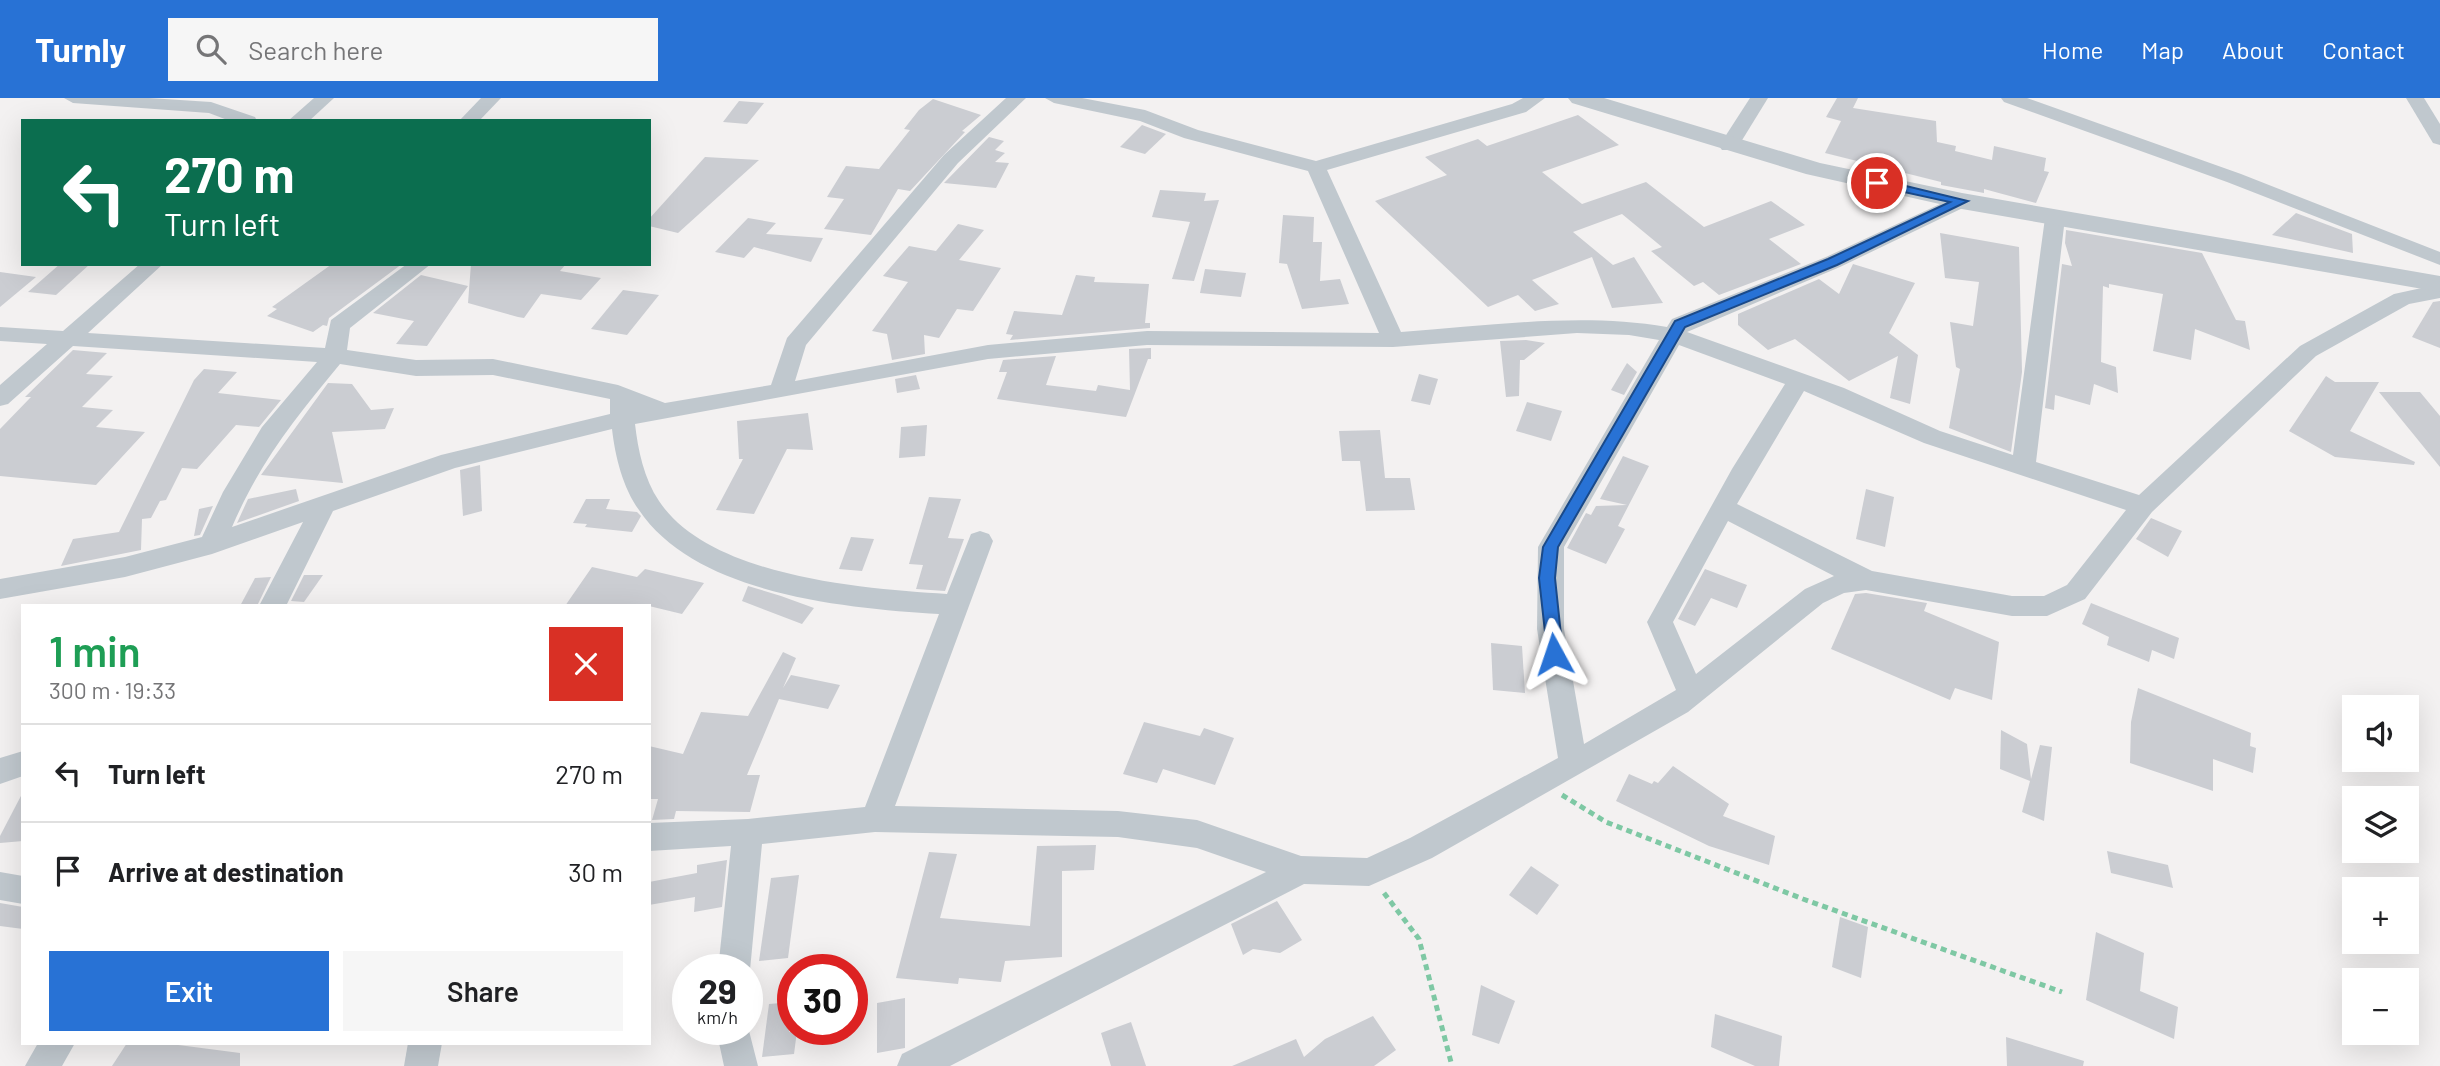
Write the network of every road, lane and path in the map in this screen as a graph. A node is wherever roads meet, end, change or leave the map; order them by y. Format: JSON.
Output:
{"nodes":[{"id":1,"x":73,"y":98,"type":"edge"},
{"id":2,"x":326,"y":98,"type":"edge"},
{"id":3,"x":492,"y":98,"type":"edge"},
{"id":4,"x":1017,"y":98,"type":"edge"},
{"id":5,"x":1054,"y":98,"type":"edge"},
{"id":6,"x":1536,"y":98,"type":"edge"},
{"id":7,"x":1580,"y":98,"type":"edge"},
{"id":8,"x":1759,"y":98,"type":"edge"},
{"id":9,"x":2010,"y":98,"type":"edge"},
{"id":10,"x":2415,"y":98,"type":"edge"},
{"id":11,"x":243,"y":119,"type":"edge"},
{"id":12,"x":300,"y":119,"type":"edge"},
{"id":13,"x":470,"y":119,"type":"edge"},
{"id":14,"x":2440,"y":139,"type":"edge"},
{"id":15,"x":1729,"y":146,"type":"junction"},
{"id":16,"x":1316,"y":167,"type":"junction"},
{"id":17,"x":1962,"y":201,"type":"junction"},
{"id":18,"x":2055,"y":218,"type":"junction"},
{"id":19,"x":2440,"y":259,"type":"edge"},
{"id":20,"x":151,"y":266,"type":"edge"},
{"id":21,"x":418,"y":266,"type":"edge"},
{"id":22,"x":2440,"y":284,"type":"edge"},
{"id":23,"x":2440,"y":291,"type":"edge"},
{"id":24,"x":0,"y":334,"type":"edge"},
{"id":25,"x":1676,"y":335,"type":"junction"},
{"id":26,"x":67,"y":337,"type":"junction"},
{"id":27,"x":1393,"y":340,"type":"junction"},
{"id":28,"x":335,"y":356,"type":"junction"},
{"id":29,"x":1799,"y":380,"type":"junction"},
{"id":30,"x":781,"y":391,"type":"junction"},
{"id":31,"x":618,"y":393,"type":"junction"},
{"id":32,"x":0,"y":398,"type":"edge"},
{"id":33,"x":665,"y":412,"type":"junction"},
{"id":34,"x":625,"y":418,"type":"junction"},
{"id":35,"x":2024,"y":465,"type":"junction"},
{"id":36,"x":324,"y":505,"type":"junction"},
{"id":37,"x":2143,"y":506,"type":"junction"},
{"id":38,"x":1724,"y":509,"type":"junction"},
{"id":39,"x":980,"y":541,"type":"dead end"},
{"id":40,"x":212,"y":544,"type":"junction"},
{"id":41,"x":1866,"y":580,"type":"junction"},
{"id":42,"x":0,"y":589,"type":"edge"},
{"id":43,"x":273,"y":604,"type":"edge"},
{"id":44,"x":956,"y":605,"type":"junction"},
{"id":45,"x":1690,"y":694,"type":"junction"},
{"id":46,"x":21,"y":764,"type":"edge"},
{"id":47,"x":1574,"y":764,"type":"junction"},
{"id":48,"x":0,"y":771,"type":"edge"},
{"id":49,"x":1541,"y":782,"type":"junction"},
{"id":50,"x":875,"y":819,"type":"junction"},
{"id":51,"x":748,"y":832,"type":"junction"},
{"id":52,"x":651,"y":837,"type":"edge"},
{"id":53,"x":1301,"y":870,"type":"junction"},
{"id":54,"x":1369,"y":872,"type":"junction"},
{"id":55,"x":0,"y":886,"type":"edge"},
{"id":56,"x":21,"y":890,"type":"edge"},
{"id":57,"x":735,"y":954,"type":"edge"},
{"id":58,"x":2062,"y":992,"type":"dead end"},
{"id":59,"x":57,"y":1045,"type":"edge"},
{"id":60,"x":425,"y":1045,"type":"edge"},
{"id":61,"x":736,"y":1045,"type":"edge"},
{"id":62,"x":42,"y":1066,"type":"edge"},
{"id":63,"x":421,"y":1066,"type":"edge"},
{"id":64,"x":741,"y":1066,"type":"edge"},
{"id":65,"x":914,"y":1066,"type":"edge"},
{"id":66,"x":1452,"y":1066,"type":"edge"}],
"edges":[{"from":1,"to":11,"type":"street"},
{"from":2,"to":12,"type":"street"},
{"from":3,"to":13,"type":"street"},
{"from":4,"to":30,"type":"street"},
{"from":5,"to":16,"type":"street"},
{"from":6,"to":16,"type":"street"},
{"from":7,"to":15,"type":"street"},
{"from":8,"to":15,"type":"street"},
{"from":9,"to":19,"type":"street"},
{"from":10,"to":14,"type":"street"},
{"from":15,"to":17,"type":"street"},
{"from":16,"to":27,"type":"street"},
{"from":17,"to":18,"type":"street"},
{"from":17,"to":25,"type":"street"},
{"from":18,"to":22,"type":"street"},
{"from":18,"to":35,"type":"street"},
{"from":20,"to":26,"type":"street"},
{"from":21,"to":28,"type":"street"},
{"from":23,"to":37,"type":"street"},
{"from":24,"to":26,"type":"street"},
{"from":25,"to":27,"type":"street"},
{"from":25,"to":29,"type":"street"},
{"from":25,"to":47,"type":"street"},
{"from":26,"to":28,"type":"street"},
{"from":26,"to":32,"type":"street"},
{"from":27,"to":30,"type":"street"},
{"from":28,"to":31,"type":"street"},
{"from":28,"to":40,"type":"street"},
{"from":29,"to":35,"type":"street"},
{"from":29,"to":38,"type":"street"},
{"from":30,"to":33,"type":"street"},
{"from":31,"to":33,"type":"street"},
{"from":31,"to":34,"type":"street"},
{"from":33,"to":34,"type":"street"},
{"from":34,"to":36,"type":"street"},
{"from":34,"to":44,"type":"street"},
{"from":35,"to":37,"type":"street"},
{"from":36,"to":40,"type":"street"},
{"from":36,"to":43,"type":"street"},
{"from":37,"to":41,"type":"street"},
{"from":38,"to":41,"type":"street"},
{"from":38,"to":45,"type":"street"},
{"from":39,"to":44,"type":"street"},
{"from":40,"to":42,"type":"street"},
{"from":41,"to":45,"type":"street"},
{"from":44,"to":50,"type":"street"},
{"from":45,"to":47,"type":"street"},
{"from":46,"to":48,"type":"street"},
{"from":47,"to":49,"type":"street"},
{"from":49,"to":54,"type":"street"},
{"from":49,"to":58,"type":"path"},
{"from":50,"to":51,"type":"street"},
{"from":50,"to":53,"type":"street"},
{"from":51,"to":52,"type":"street"},
{"from":51,"to":57,"type":"street"},
{"from":53,"to":54,"type":"street"},
{"from":53,"to":65,"type":"street"},
{"from":54,"to":66,"type":"path"},
{"from":55,"to":56,"type":"street"},
{"from":59,"to":62,"type":"street"},
{"from":60,"to":63,"type":"street"},
{"from":61,"to":64,"type":"street"}]}
